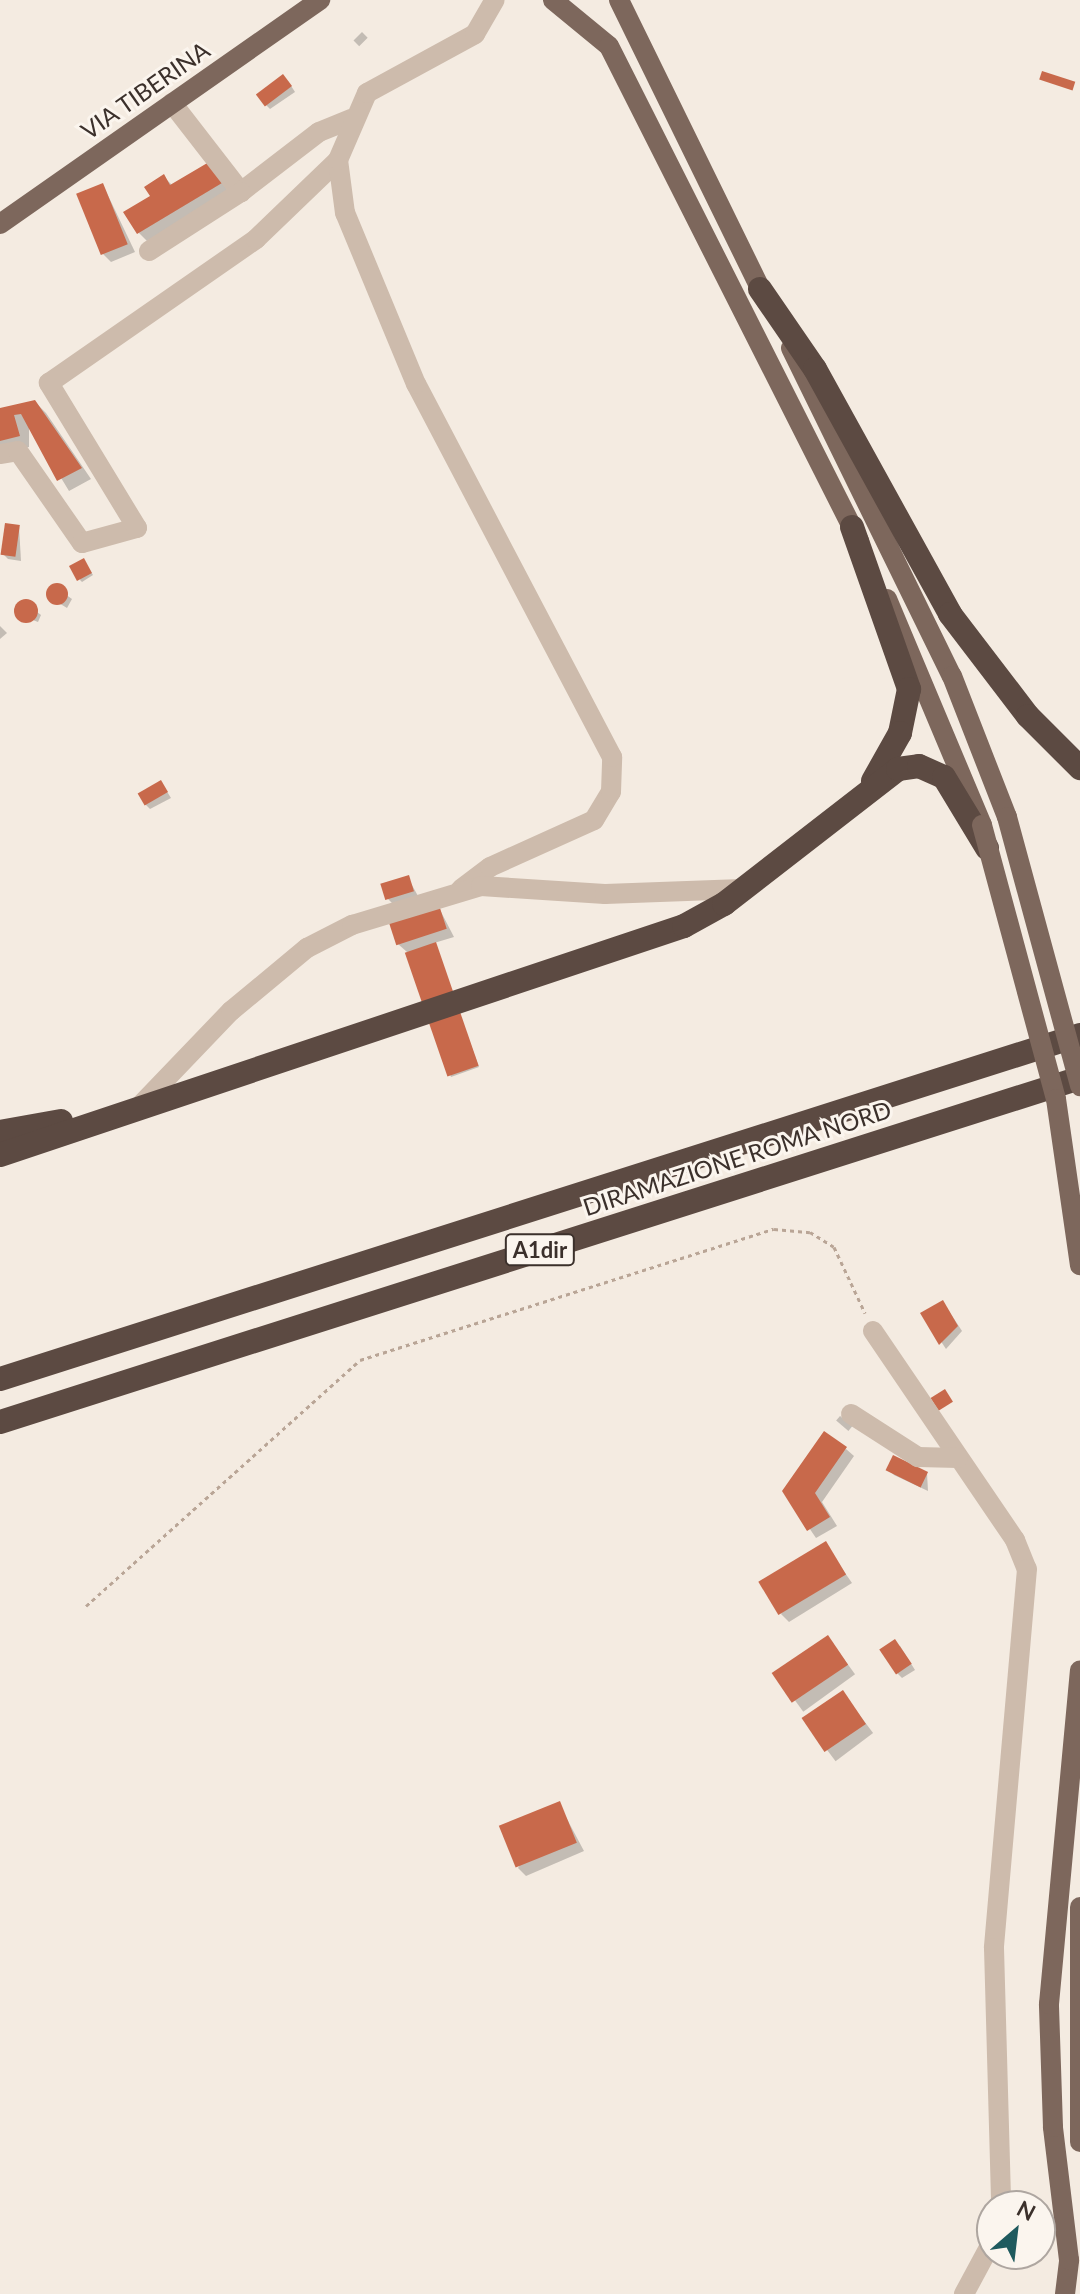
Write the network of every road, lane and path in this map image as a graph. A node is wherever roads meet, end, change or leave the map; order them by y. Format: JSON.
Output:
{"nodes":[{"id":1,"x":320,"y":0,"type":"edge"},
{"id":2,"x":495,"y":0,"type":"edge"},
{"id":3,"x":553,"y":0,"type":"edge"},
{"id":4,"x":619,"y":0,"type":"edge"},
{"id":5,"x":172,"y":103,"type":"junction"},
{"id":6,"x":352,"y":119,"type":"junction"},
{"id":7,"x":338,"y":160,"type":"junction"},
{"id":8,"x":241,"y":192,"type":"junction"},
{"id":9,"x":0,"y":224,"type":"edge"},
{"id":10,"x":149,"y":251,"type":"dead end"},
{"id":11,"x":760,"y":289,"type":"junction"},
{"id":12,"x":0,"y":454,"type":"edge"},
{"id":13,"x":852,"y":527,"type":"junction"},
{"id":14,"x":1080,"y":768,"type":"edge"},
{"id":15,"x":869,"y":786,"type":"junction"},
{"id":16,"x":1003,"y":887,"type":"junction"},
{"id":17,"x":461,"y":889,"type":"junction"},
{"id":18,"x":742,"y":889,"type":"junction"},
{"id":19,"x":1080,"y":1035,"type":"edge"},
{"id":20,"x":1080,"y":1078,"type":"edge"},
{"id":21,"x":1080,"y":1086,"type":"edge"},
{"id":22,"x":135,"y":1111,"type":"junction"},
{"id":23,"x":0,"y":1132,"type":"edge"},
{"id":24,"x":0,"y":1155,"type":"edge"},
{"id":25,"x":1080,"y":1265,"type":"edge"},
{"id":26,"x":873,"y":1331,"type":"joint"},
{"id":27,"x":0,"y":1379,"type":"edge"},
{"id":28,"x":851,"y":1414,"type":"dead end"},
{"id":29,"x":0,"y":1422,"type":"edge"},
{"id":30,"x":958,"y":1458,"type":"junction"},
{"id":31,"x":86,"y":1606,"type":"dead end"},
{"id":32,"x":1080,"y":1670,"type":"edge"},
{"id":33,"x":1080,"y":1907,"type":"edge"},
{"id":34,"x":1080,"y":2142,"type":"edge"},
{"id":35,"x":1001,"y":2190,"type":"edge"},
{"id":36,"x":977,"y":2270,"type":"edge"},
{"id":37,"x":964,"y":2294,"type":"edge"},
{"id":38,"x":1065,"y":2294,"type":"edge"}],
"edges":[{"from":1,"to":5,"type":"main road","name":"VIA TIBERINA"},
{"from":2,"to":6,"type":"street"},
{"from":3,"to":13,"type":"main road"},
{"from":4,"to":11,"type":"main road"},
{"from":5,"to":8,"type":"street"},
{"from":5,"to":9,"type":"main road","name":"VIA TIBERINA"},
{"from":6,"to":7,"type":"street"},
{"from":6,"to":8,"type":"street"},
{"from":7,"to":12,"type":"street"},
{"from":7,"to":17,"type":"street"},
{"from":8,"to":10,"type":"street"},
{"from":11,"to":14,"type":"highway"},
{"from":11,"to":21,"type":"main road","bridge":true},
{"from":13,"to":15,"type":"highway"},
{"from":13,"to":16,"type":"main road","bridge":true},
{"from":15,"to":16,"type":"highway"},
{"from":15,"to":18,"type":"highway"},
{"from":16,"to":25,"type":"main road","bridge":true},
{"from":17,"to":18,"type":"street"},
{"from":17,"to":22,"type":"street"},
{"from":18,"to":22,"type":"highway"},
{"from":19,"to":27,"type":"highway","name":"DIRAMAZIONE ROMA NORD","number":"A1dir"},
{"from":20,"to":29,"type":"highway","name":"DIRAMAZIONE ROMA NORD","number":"A1dir"},
{"from":22,"to":23,"type":"highway"},
{"from":22,"to":24,"type":"highway"},
{"from":26,"to":30,"type":"street"},
{"from":26,"to":31,"type":"path"},
{"from":28,"to":30,"type":"street"},
{"from":30,"to":35,"type":"street"},
{"from":32,"to":38,"type":"main road"},
{"from":33,"to":34,"type":"main road"},
{"from":36,"to":37,"type":"street"}]}
